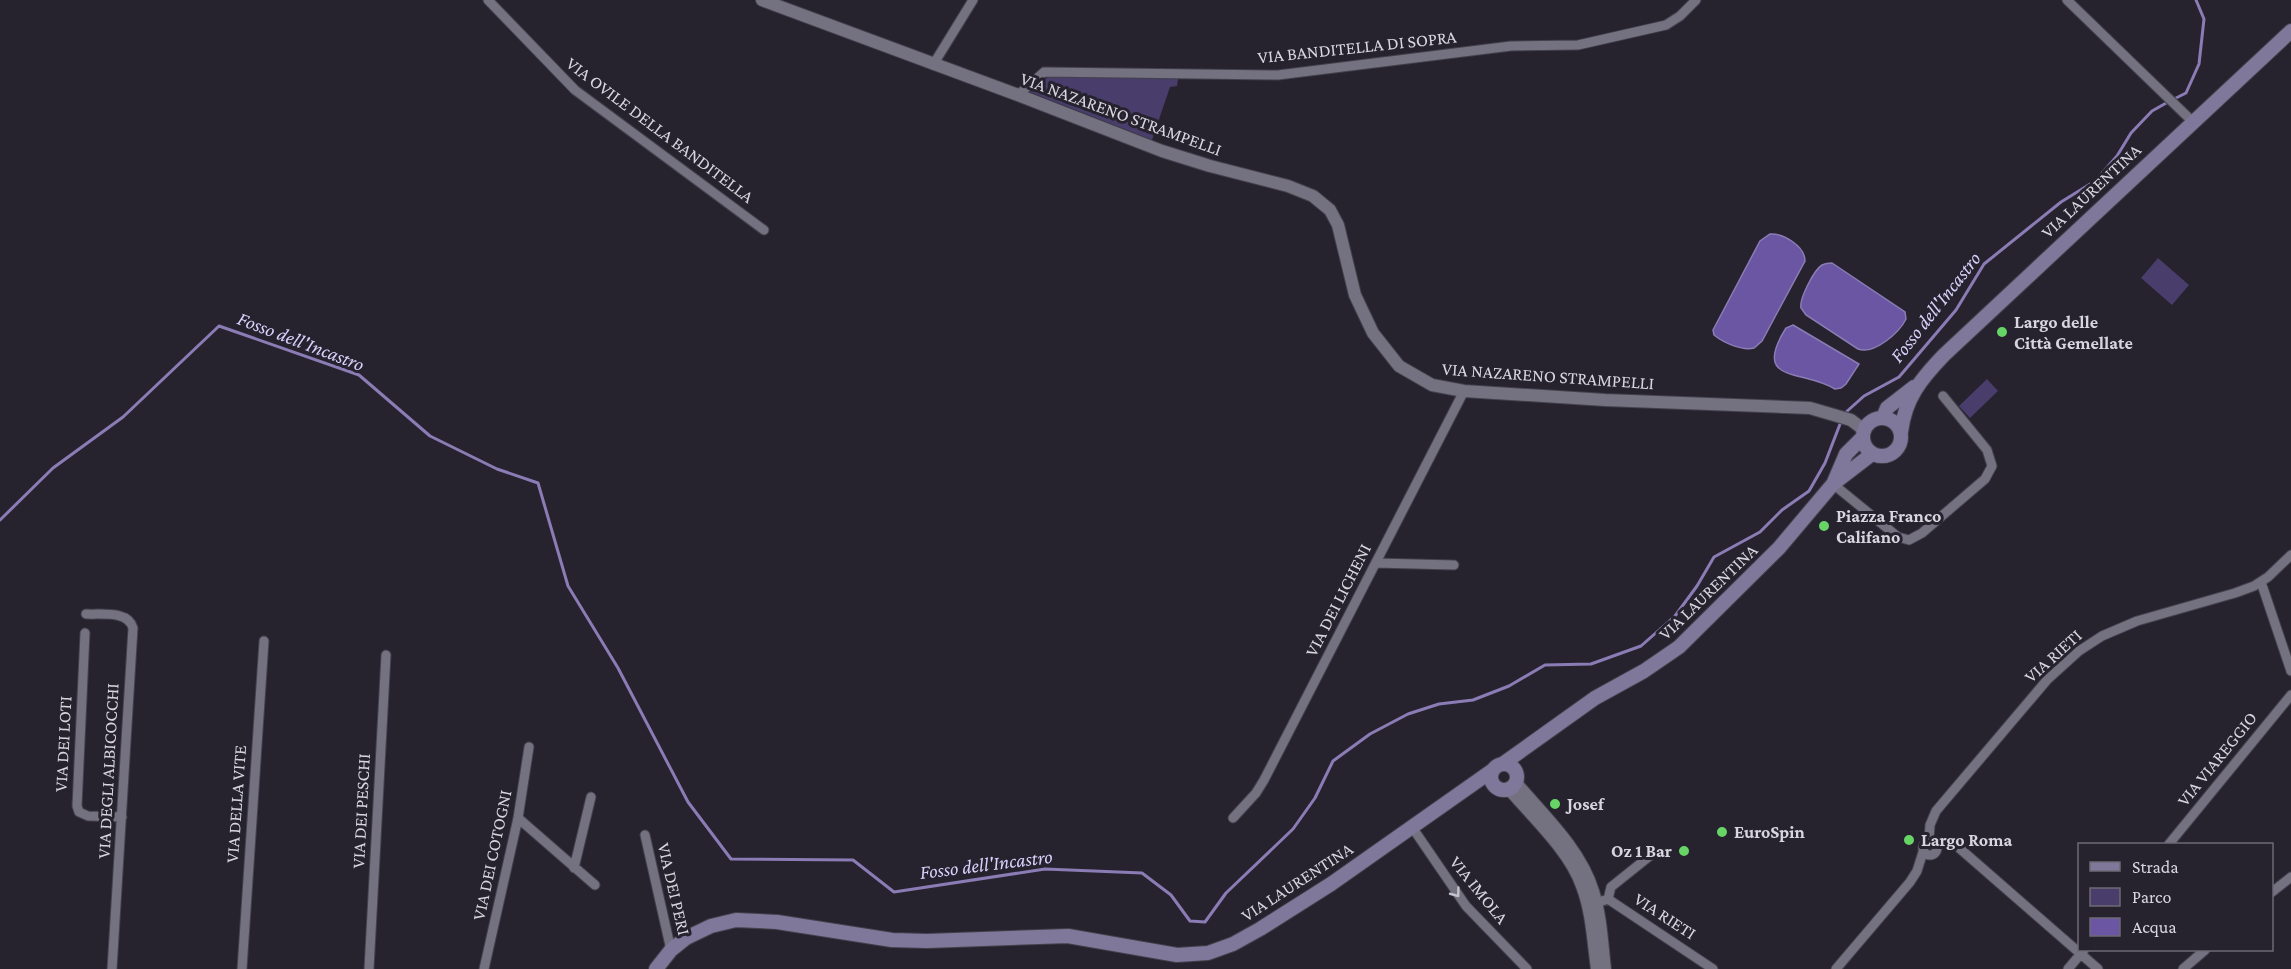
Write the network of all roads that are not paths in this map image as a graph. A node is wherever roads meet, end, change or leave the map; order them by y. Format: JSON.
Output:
{"nodes":[{"id":1,"x":488,"y":0,"type":"edge"},
{"id":2,"x":762,"y":0,"type":"edge"},
{"id":3,"x":973,"y":0,"type":"edge"},
{"id":4,"x":1696,"y":0,"type":"edge"},
{"id":5,"x":2067,"y":0,"type":"edge"},
{"id":6,"x":2291,"y":31,"type":"edge"},
{"id":7,"x":933,"y":65,"type":"junction"},
{"id":8,"x":1018,"y":95,"type":"junction"},
{"id":9,"x":2192,"y":121,"type":"junction"},
{"id":10,"x":764,"y":230,"type":"dead end"},
{"id":11,"x":1920,"y":382,"type":"junction"},
{"id":12,"x":1464,"y":391,"type":"junction"},
{"id":13,"x":1943,"y":396,"type":"dead end"},
{"id":14,"x":1883,"y":417,"type":"junction"},
{"id":15,"x":1901,"y":432,"type":"junction"},
{"id":16,"x":1863,"y":433,"type":"junction"},
{"id":17,"x":1872,"y":454,"type":"junction"},
{"id":18,"x":1833,"y":484,"type":"junction"},
{"id":19,"x":2291,"y":555,"type":"edge"},
{"id":20,"x":1376,"y":563,"type":"junction"},
{"id":21,"x":1454,"y":565,"type":"dead end"},
{"id":22,"x":2261,"y":582,"type":"junction"},
{"id":23,"x":86,"y":614,"type":"dead end"},
{"id":24,"x":85,"y":633,"type":"dead end"},
{"id":25,"x":264,"y":641,"type":"dead end"},
{"id":26,"x":386,"y":655,"type":"dead end"},
{"id":27,"x":2291,"y":671,"type":"edge"},
{"id":28,"x":2291,"y":694,"type":"edge"},
{"id":29,"x":1530,"y":745,"type":"junction"},
{"id":30,"x":529,"y":747,"type":"dead end"},
{"id":31,"x":1499,"y":766,"type":"junction"},
{"id":32,"x":1510,"y":784,"type":"junction"},
{"id":33,"x":591,"y":796,"type":"dead end"},
{"id":34,"x":1428,"y":816,"type":"junction"},
{"id":35,"x":122,"y":817,"type":"junction"},
{"id":36,"x":518,"y":818,"type":"junction"},
{"id":37,"x":1233,"y":818,"type":"dead end"},
{"id":38,"x":1412,"y":827,"type":"junction"},
{"id":39,"x":645,"y":835,"type":"dead end"},
{"id":40,"x":1932,"y":842,"type":"junction"},
{"id":41,"x":2170,"y":843,"type":"edge"},
{"id":42,"x":1651,"y":855,"type":"dead end"},
{"id":43,"x":574,"y":868,"type":"junction"},
{"id":44,"x":2291,"y":877,"type":"edge"},
{"id":45,"x":595,"y":885,"type":"dead end"},
{"id":46,"x":2273,"y":890,"type":"edge"},
{"id":47,"x":1602,"y":901,"type":"junction"},
{"id":48,"x":2078,"y":949,"type":"edge"},
{"id":49,"x":671,"y":950,"type":"junction"},
{"id":50,"x":2204,"y":951,"type":"edge"},
{"id":51,"x":2082,"y":952,"type":"edge"},
{"id":52,"x":112,"y":969,"type":"edge"},
{"id":53,"x":242,"y":969,"type":"edge"},
{"id":54,"x":369,"y":969,"type":"edge"},
{"id":55,"x":484,"y":969,"type":"edge"},
{"id":56,"x":656,"y":969,"type":"edge"},
{"id":57,"x":1527,"y":969,"type":"edge"},
{"id":58,"x":1597,"y":969,"type":"edge"},
{"id":59,"x":1605,"y":969,"type":"edge"},
{"id":60,"x":1713,"y":969,"type":"edge"},
{"id":61,"x":1836,"y":969,"type":"edge"},
{"id":62,"x":2068,"y":969,"type":"edge"},
{"id":63,"x":2098,"y":969,"type":"edge"},
{"id":64,"x":2183,"y":969,"type":"edge"}],
"edges":[{"from":1,"to":10,"type":"street","name":"VIA OVILE DELLA BANDITELLA"},
{"from":2,"to":7,"type":"street","name":"VIA NAZARENO STRAMPELLI"},
{"from":3,"to":7,"type":"street"},
{"from":4,"to":8,"type":"street","name":"VIA BANDITELLA DI SOPRA"},
{"from":5,"to":9,"type":"street"},
{"from":6,"to":9,"type":"main road","name":"VIA LAURENTINA"},
{"from":7,"to":8,"type":"street","name":"VIA NAZARENO STRAMPELLI"},
{"from":8,"to":12,"type":"street","name":"VIA NAZARENO STRAMPELLI"},
{"from":9,"to":11,"type":"main road","name":"VIA LAURENTINA"},
{"from":11,"to":14,"type":"main road","name":"VIA LAURENTINA"},
{"from":11,"to":15,"type":"main road","name":"VIA LAURENTINA"},
{"from":12,"to":16,"type":"street","name":"VIA NAZARENO STRAMPELLI"},
{"from":12,"to":20,"type":"street","name":"VIA DEI LICHENI"},
{"from":13,"to":18,"type":"street"},
{"from":14,"to":15,"type":"main road"},
{"from":14,"to":16,"type":"main road"},
{"from":15,"to":17,"type":"main road"},
{"from":16,"to":17,"type":"main road"},
{"from":16,"to":18,"type":"main road","name":"VIA LAURENTINA"},
{"from":17,"to":18,"type":"main road","name":"VIA LAURENTINA"},
{"from":18,"to":29,"type":"main road","name":"VIA LAURENTINA"},
{"from":19,"to":22,"type":"street","name":"VIA RIETI"},
{"from":20,"to":21,"type":"street"},
{"from":20,"to":37,"type":"street","name":"VIA DEI LICHENI"},
{"from":22,"to":27,"type":"street"},
{"from":22,"to":40,"type":"street","name":"VIA RIETI"},
{"from":23,"to":35,"type":"street","name":"VIA DEGLI ALBICOCCHI"},
{"from":24,"to":35,"type":"street","name":"VIA DEI LOTI"},
{"from":25,"to":53,"type":"street","name":"VIA DELLA VITE"},
{"from":26,"to":54,"type":"street","name":"VIA DEI PESCHI"},
{"from":28,"to":41,"type":"street","name":"VIA VIAREGGIO"},
{"from":29,"to":31,"type":"main road","name":"VIA LAURENTINA"},
{"from":29,"to":32,"type":"main road","name":"VIA LAURENTINA"},
{"from":30,"to":36,"type":"street","name":"VIA DEI COTOGNI"},
{"from":31,"to":32,"type":"main road"},
{"from":31,"to":32,"type":"main road"},
{"from":31,"to":34,"type":"main road","name":"VIA LAURENTINA"},
{"from":32,"to":34,"type":"main road","name":"VIA LAURENTINA"},
{"from":32,"to":47,"type":"street"},
{"from":32,"to":58,"type":"street"},
{"from":33,"to":43,"type":"street"},
{"from":34,"to":38,"type":"main road","name":"VIA LAURENTINA"},
{"from":35,"to":52,"type":"street","name":"VIA DEGLI ALBICOCCHI"},
{"from":36,"to":43,"type":"street"},
{"from":36,"to":55,"type":"street","name":"VIA DEI COTOGNI"},
{"from":38,"to":49,"type":"main road","name":"VIA LAURENTINA"},
{"from":38,"to":57,"type":"street","name":"VIA IMOLA","one_way":true},
{"from":39,"to":49,"type":"street","name":"VIA DEI PERI"},
{"from":40,"to":48,"type":"street"},
{"from":40,"to":61,"type":"street"},
{"from":42,"to":47,"type":"street"},
{"from":43,"to":45,"type":"street"},
{"from":44,"to":46,"type":"street"},
{"from":47,"to":59,"type":"street"},
{"from":47,"to":60,"type":"street","name":"VIA RIETI"},
{"from":49,"to":56,"type":"main road","name":"VIA LAURENTINA"},
{"from":50,"to":64,"type":"street"},
{"from":51,"to":62,"type":"street"},
{"from":51,"to":63,"type":"street"}]}
